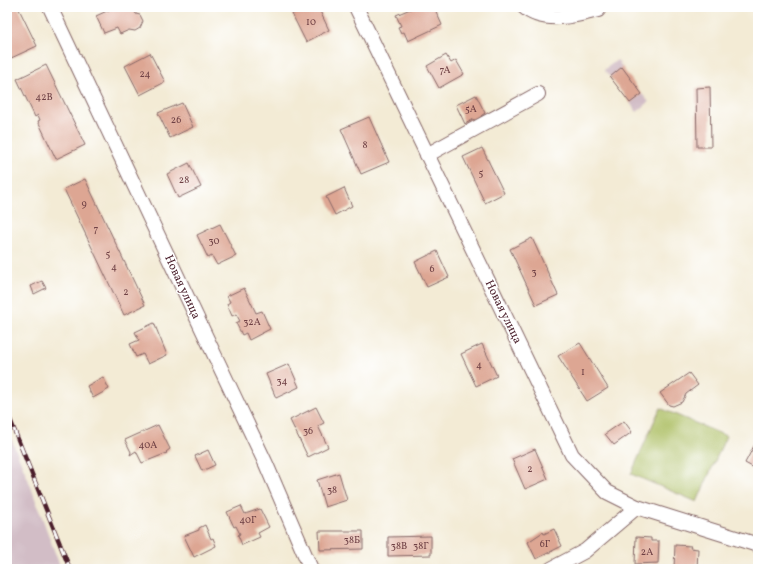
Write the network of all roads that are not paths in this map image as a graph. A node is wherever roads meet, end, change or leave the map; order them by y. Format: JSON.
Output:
{"nodes":[{"id":1,"x":50,"y":7,"type":"edge"},
{"id":2,"x":356,"y":7,"type":"edge"},
{"id":3,"x":524,"y":7,"type":"edge"},
{"id":4,"x":600,"y":7,"type":"edge"},
{"id":5,"x":538,"y":94,"type":"dead end"},
{"id":6,"x":427,"y":155,"type":"junction"},
{"id":7,"x":637,"y":507,"type":"junction"},
{"id":8,"x":758,"y":545,"type":"edge"},
{"id":9,"x":311,"y":569,"type":"edge"},
{"id":10,"x":551,"y":569,"type":"edge"}],
"edges":[{"from":1,"to":9,"type":"street","name":"Новая улица"},
{"from":2,"to":6,"type":"street","name":"Новая улица"},
{"from":3,"to":4,"type":"street"},
{"from":5,"to":6,"type":"street"},
{"from":6,"to":7,"type":"street","name":"Новая улица"},
{"from":7,"to":8,"type":"street","name":"Новая улица"},
{"from":7,"to":10,"type":"street"}]}
